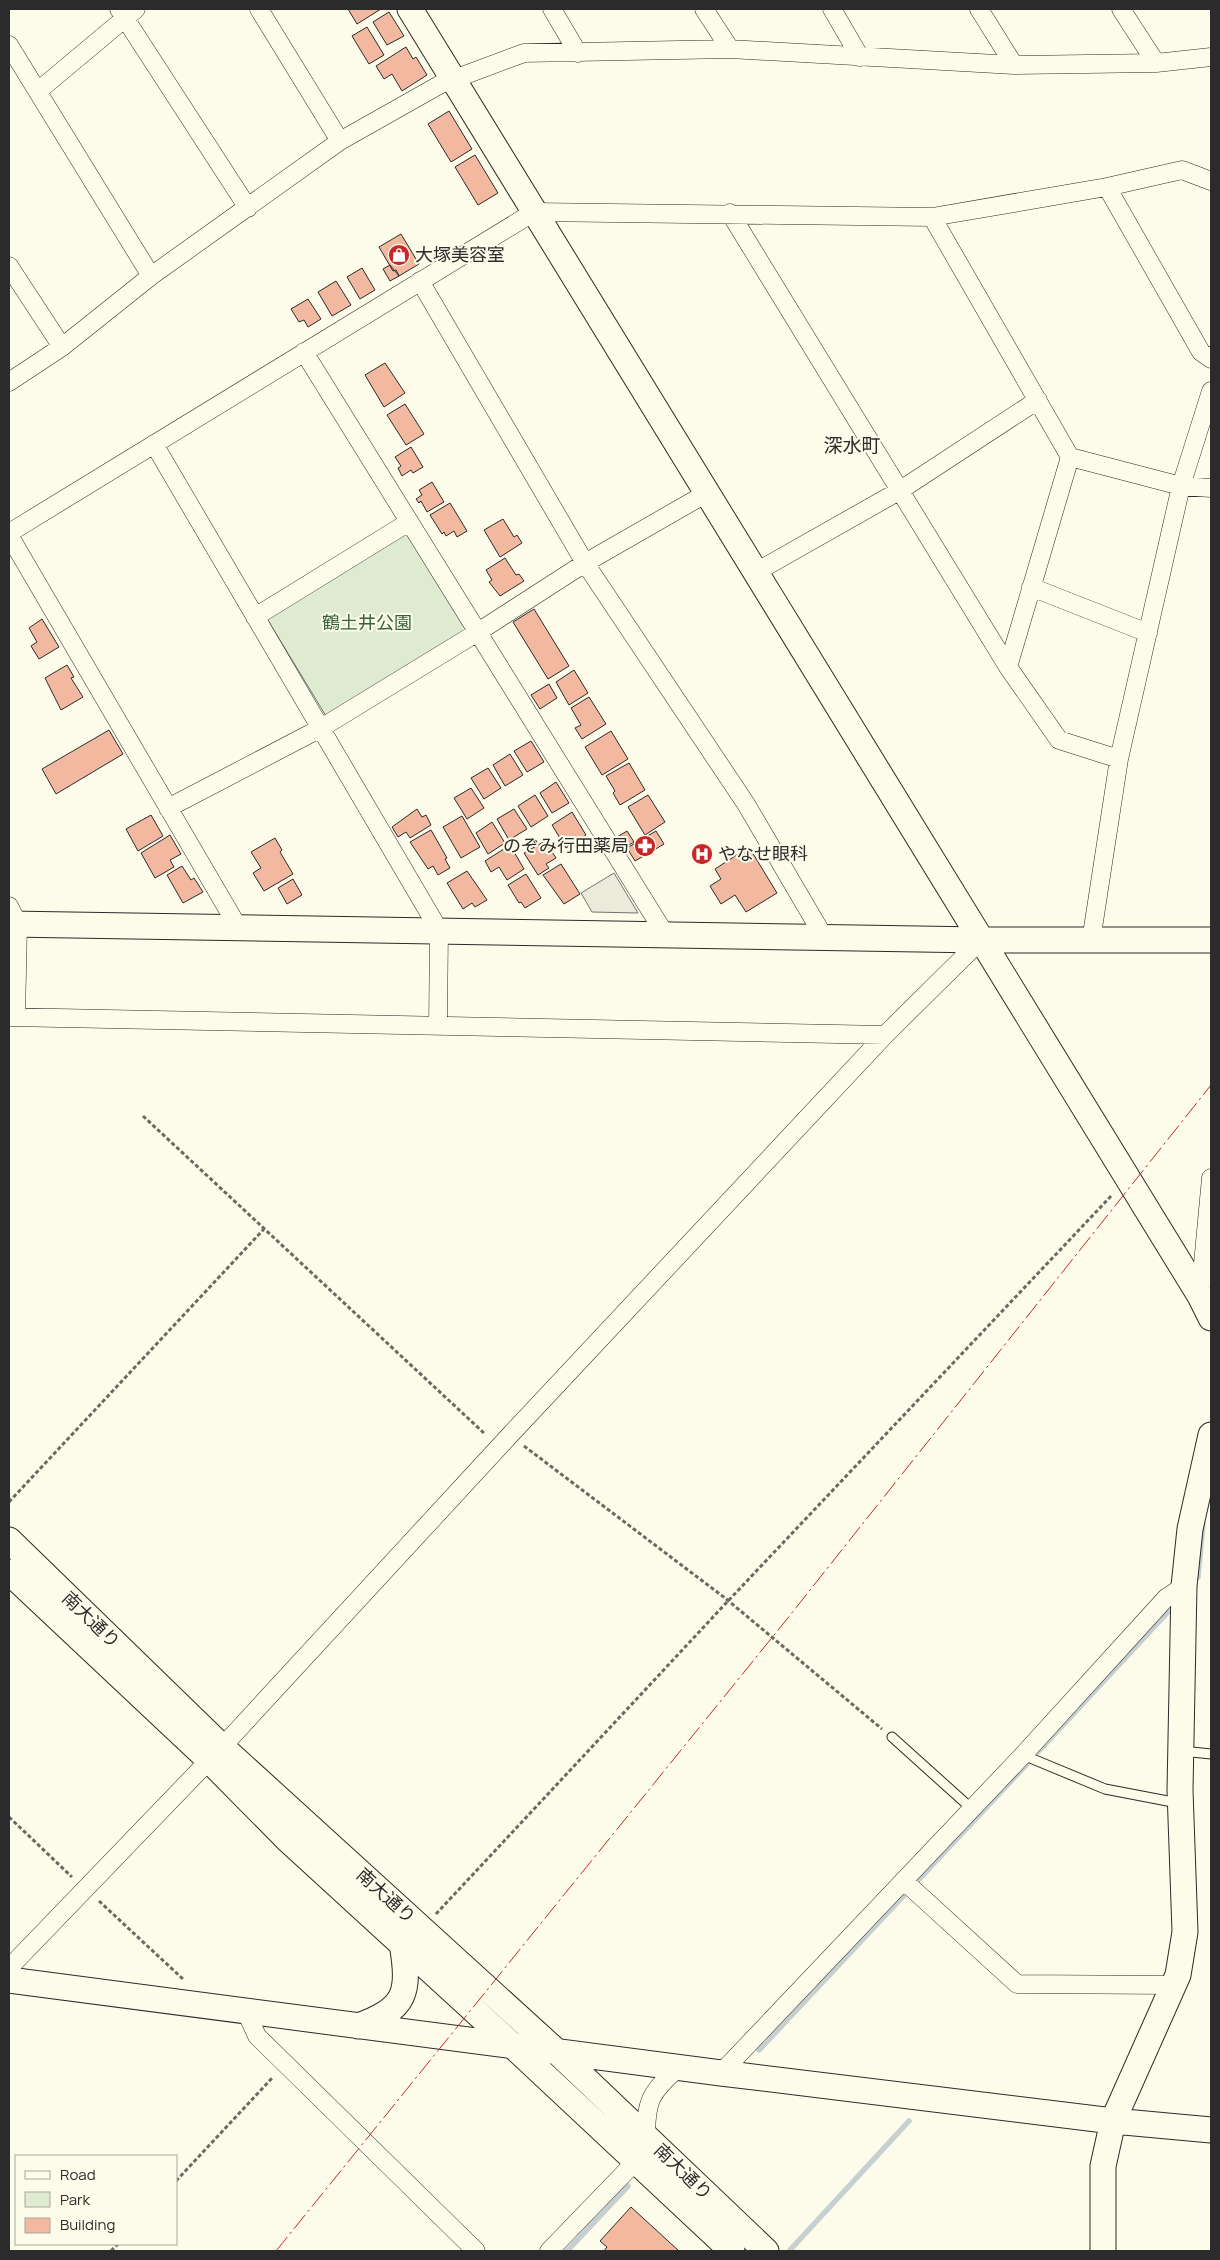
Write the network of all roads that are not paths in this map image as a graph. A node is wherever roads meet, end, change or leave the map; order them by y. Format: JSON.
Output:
{"nodes":[{"id":1,"x":259,"y":9,"type":"edge"},
{"id":2,"x":410,"y":9,"type":"edge"},
{"id":3,"x":552,"y":9,"type":"edge"},
{"id":4,"x":704,"y":9,"type":"edge"},
{"id":5,"x":832,"y":9,"type":"edge"},
{"id":6,"x":979,"y":9,"type":"edge"},
{"id":7,"x":1121,"y":9,"type":"edge"},
{"id":8,"x":126,"y":12,"type":"edge"},
{"id":9,"x":9,"y":45,"type":"edge"},
{"id":10,"x":730,"y":49,"type":"junction"},
{"id":11,"x":578,"y":53,"type":"junction"},
{"id":12,"x":860,"y":57,"type":"junction"},
{"id":13,"x":1211,"y":57,"type":"edge"},
{"id":14,"x":1156,"y":63,"type":"junction"},
{"id":15,"x":1014,"y":65,"type":"junction"},
{"id":16,"x":452,"y":79,"type":"junction"},
{"id":17,"x":38,"y":91,"type":"junction"},
{"id":18,"x":340,"y":140,"type":"junction"},
{"id":19,"x":1211,"y":181,"type":"edge"},
{"id":20,"x":1107,"y":187,"type":"junction"},
{"id":21,"x":248,"y":208,"type":"junction"},
{"id":22,"x":534,"y":212,"type":"junction"},
{"id":23,"x":730,"y":213,"type":"junction"},
{"id":24,"x":932,"y":217,"type":"junction"},
{"id":25,"x":9,"y":266,"type":"edge"},
{"id":26,"x":151,"y":276,"type":"junction"},
{"id":27,"x":420,"y":281,"type":"junction"},
{"id":28,"x":62,"y":347,"type":"junction"},
{"id":29,"x":304,"y":352,"type":"junction"},
{"id":30,"x":1211,"y":359,"type":"edge"},
{"id":31,"x":9,"y":382,"type":"edge"},
{"id":32,"x":1211,"y":391,"type":"edge"},
{"id":33,"x":1038,"y":400,"type":"junction"},
{"id":34,"x":154,"y":444,"type":"junction"},
{"id":35,"x":1070,"y":457,"type":"junction"},
{"id":36,"x":1181,"y":486,"type":"junction"},
{"id":37,"x":1211,"y":488,"type":"edge"},
{"id":38,"x":898,"y":491,"type":"junction"},
{"id":39,"x":707,"y":493,"type":"junction"},
{"id":40,"x":410,"y":522,"type":"junction"},
{"id":41,"x":9,"y":534,"type":"edge"},
{"id":42,"x":585,"y":563,"type":"junction"},
{"id":43,"x":756,"y":572,"type":"junction"},
{"id":44,"x":1031,"y":586,"type":"junction"},
{"id":45,"x":255,"y":617,"type":"junction"},
{"id":46,"x":478,"y":632,"type":"junction"},
{"id":47,"x":1148,"y":632,"type":"junction"},
{"id":48,"x":1008,"y":666,"type":"junction"},
{"id":49,"x":320,"y":728,"type":"junction"},
{"id":50,"x":1120,"y":759,"type":"junction"},
{"id":51,"x":168,"y":808,"type":"junction"},
{"id":52,"x":12,"y":918,"type":"edge"},
{"id":53,"x":238,"y":927,"type":"junction"},
{"id":54,"x":439,"y":930,"type":"junction"},
{"id":55,"x":665,"y":934,"type":"junction"},
{"id":56,"x":824,"y":937,"type":"junction"},
{"id":57,"x":981,"y":940,"type":"junction"},
{"id":58,"x":1211,"y":940,"type":"edge"},
{"id":59,"x":1090,"y":941,"type":"junction"},
{"id":60,"x":12,"y":1017,"type":"edge"},
{"id":61,"x":438,"y":1026,"type":"junction"},
{"id":62,"x":884,"y":1035,"type":"junction"},
{"id":63,"x":1211,"y":1178,"type":"edge"},
{"id":64,"x":1200,"y":1296,"type":"junction"},
{"id":65,"x":1211,"y":1318,"type":"edge"},
{"id":66,"x":1211,"y":1435,"type":"edge"},
{"id":67,"x":9,"y":1540,"type":"edge"},
{"id":68,"x":9,"y":1572,"type":"edge"},
{"id":69,"x":1184,"y":1586,"type":"junction"},
{"id":70,"x":892,"y":1737,"type":"road end"},
{"id":71,"x":1181,"y":1750,"type":"junction"},
{"id":72,"x":216,"y":1753,"type":"junction"},
{"id":73,"x":1211,"y":1754,"type":"edge"},
{"id":74,"x":1023,"y":1756,"type":"junction"},
{"id":75,"x":1180,"y":1803,"type":"junction"},
{"id":76,"x":972,"y":1809,"type":"junction"},
{"id":77,"x":904,"y":1881,"type":"junction"},
{"id":78,"x":402,"y":1944,"type":"junction"},
{"id":79,"x":9,"y":1968,"type":"edge"},
{"id":80,"x":9,"y":1980,"type":"edge"},
{"id":81,"x":1174,"y":1985,"type":"junction"},
{"id":82,"x":246,"y":2012,"type":"junction"},
{"id":83,"x":358,"y":2026,"type":"junction"},
{"id":84,"x":514,"y":2046,"type":"junction"},
{"id":85,"x":556,"y":2051,"type":"junction"},
{"id":86,"x":679,"y":2067,"type":"junction"},
{"id":87,"x":721,"y":2073,"type":"junction"},
{"id":88,"x":1113,"y":2120,"type":"junction"},
{"id":89,"x":1211,"y":2130,"type":"edge"},
{"id":90,"x":646,"y":2138,"type":"junction"},
{"id":91,"x":636,"y":2160,"type":"junction"},
{"id":92,"x":476,"y":2251,"type":"edge"},
{"id":93,"x":550,"y":2251,"type":"edge"},
{"id":94,"x":732,"y":2251,"type":"edge"},
{"id":95,"x":766,"y":2251,"type":"edge"},
{"id":96,"x":1103,"y":2251,"type":"edge"}],
"edges":[{"from":1,"to":18,"type":"street"},
{"from":2,"to":16,"type":"street"},
{"from":3,"to":11,"type":"street"},
{"from":4,"to":10,"type":"street"},
{"from":5,"to":12,"type":"street"},
{"from":6,"to":15,"type":"street"},
{"from":7,"to":14,"type":"street"},
{"from":8,"to":17,"type":"street"},
{"from":8,"to":21,"type":"street"},
{"from":9,"to":17,"type":"street"},
{"from":10,"to":11,"type":"street"},
{"from":10,"to":12,"type":"street"},
{"from":11,"to":16,"type":"street"},
{"from":12,"to":15,"type":"street"},
{"from":13,"to":14,"type":"street"},
{"from":14,"to":15,"type":"street"},
{"from":16,"to":18,"type":"street"},
{"from":16,"to":22,"type":"street"},
{"from":17,"to":26,"type":"street"},
{"from":18,"to":21,"type":"street"},
{"from":19,"to":20,"type":"street"},
{"from":20,"to":24,"type":"street"},
{"from":20,"to":30,"type":"street"},
{"from":21,"to":26,"type":"street"},
{"from":22,"to":23,"type":"street"},
{"from":22,"to":27,"type":"street"},
{"from":22,"to":39,"type":"street"},
{"from":23,"to":24,"type":"street"},
{"from":23,"to":38,"type":"street"},
{"from":24,"to":33,"type":"street"},
{"from":25,"to":28,"type":"street"},
{"from":26,"to":28,"type":"street"},
{"from":27,"to":29,"type":"street"},
{"from":27,"to":42,"type":"street"},
{"from":28,"to":31,"type":"street"},
{"from":29,"to":34,"type":"street"},
{"from":29,"to":40,"type":"street"},
{"from":32,"to":36,"type":"street"},
{"from":33,"to":35,"type":"street"},
{"from":33,"to":38,"type":"street"},
{"from":34,"to":41,"type":"street"},
{"from":34,"to":45,"type":"street"},
{"from":35,"to":36,"type":"street"},
{"from":35,"to":44,"type":"street"},
{"from":36,"to":37,"type":"street"},
{"from":36,"to":47,"type":"street"},
{"from":38,"to":43,"type":"street"},
{"from":38,"to":48,"type":"street"},
{"from":39,"to":42,"type":"street"},
{"from":39,"to":43,"type":"street"},
{"from":40,"to":45,"type":"street"},
{"from":40,"to":46,"type":"street"},
{"from":41,"to":51,"type":"street"},
{"from":42,"to":46,"type":"street"},
{"from":42,"to":56,"type":"street"},
{"from":43,"to":57,"type":"street"},
{"from":44,"to":47,"type":"street"},
{"from":44,"to":48,"type":"street"},
{"from":45,"to":49,"type":"street"},
{"from":46,"to":49,"type":"street"},
{"from":46,"to":55,"type":"street"},
{"from":47,"to":50,"type":"street"},
{"from":48,"to":50,"type":"street"},
{"from":49,"to":51,"type":"street"},
{"from":49,"to":54,"type":"street"},
{"from":50,"to":59,"type":"street"},
{"from":51,"to":53,"type":"street"},
{"from":52,"to":53,"type":"street"},
{"from":52,"to":60,"type":"street"},
{"from":53,"to":54,"type":"street"},
{"from":54,"to":55,"type":"street"},
{"from":54,"to":61,"type":"street"},
{"from":55,"to":56,"type":"street"},
{"from":56,"to":57,"type":"street"},
{"from":57,"to":59,"type":"street"},
{"from":57,"to":62,"type":"street"},
{"from":57,"to":64,"type":"street"},
{"from":58,"to":59,"type":"street"},
{"from":60,"to":61,"type":"street"},
{"from":61,"to":62,"type":"street"},
{"from":62,"to":72,"type":"street"},
{"from":63,"to":64,"type":"street"},
{"from":64,"to":65,"type":"street"},
{"from":66,"to":69,"type":"street"},
{"from":67,"to":72,"type":"street","name":"南大通り"},
{"from":68,"to":72,"type":"street","name":"南大通り"},
{"from":69,"to":71,"type":"street"},
{"from":69,"to":74,"type":"street"},
{"from":70,"to":76,"type":"lane"},
{"from":71,"to":73,"type":"lane"},
{"from":71,"to":75,"type":"street"},
{"from":72,"to":78,"type":"street","name":"南大通り"},
{"from":72,"to":79,"type":"street"},
{"from":72,"to":85,"type":"street","name":"南大通り"},
{"from":74,"to":75,"type":"lane"},
{"from":74,"to":76,"type":"street"},
{"from":75,"to":81,"type":"street"},
{"from":76,"to":77,"type":"street"},
{"from":77,"to":81,"type":"street"},
{"from":77,"to":87,"type":"street"},
{"from":78,"to":83,"type":"street"},
{"from":78,"to":84,"type":"street","name":"南大通り"},
{"from":80,"to":82,"type":"street"},
{"from":81,"to":88,"type":"street"},
{"from":82,"to":83,"type":"street"},
{"from":82,"to":92,"type":"street"},
{"from":83,"to":84,"type":"street"},
{"from":84,"to":85,"type":"street"},
{"from":84,"to":91,"type":"street","name":"南大通り"},
{"from":85,"to":86,"type":"street"},
{"from":85,"to":90,"type":"street","name":"南大通り"},
{"from":86,"to":87,"type":"street"},
{"from":86,"to":90,"type":"street"},
{"from":87,"to":88,"type":"street"},
{"from":88,"to":89,"type":"street"},
{"from":88,"to":96,"type":"street"},
{"from":90,"to":95,"type":"street","name":"南大通り"},
{"from":91,"to":93,"type":"street"},
{"from":91,"to":94,"type":"street","name":"南大通り"}]}
